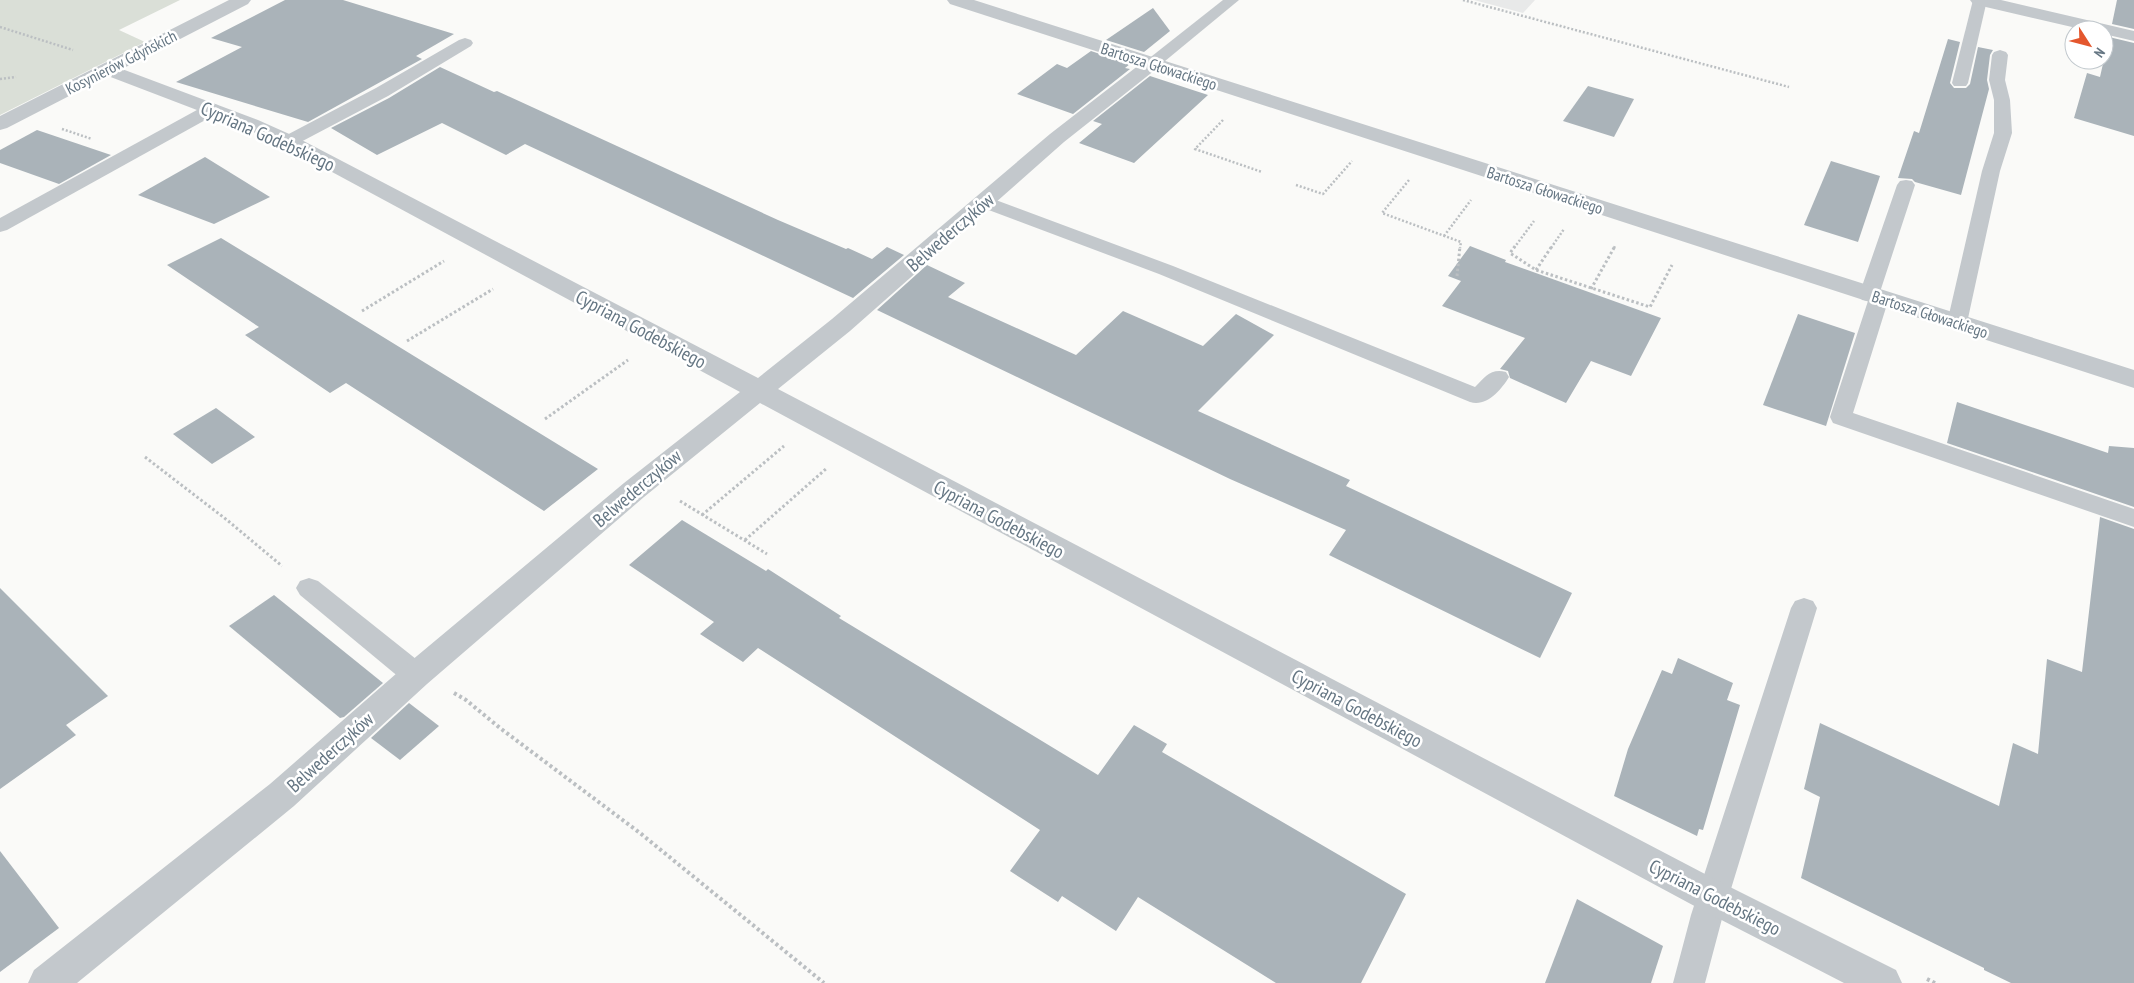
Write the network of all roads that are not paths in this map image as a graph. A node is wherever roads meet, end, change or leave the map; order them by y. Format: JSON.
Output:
{"nodes":[{"id":1,"x":242,"y":0,"type":"edge"},
{"id":2,"x":956,"y":0,"type":"edge"},
{"id":3,"x":1232,"y":0,"type":"edge"},
{"id":4,"x":1980,"y":0,"type":"edge"},
{"id":5,"x":2134,"y":36,"type":"edge"},
{"id":6,"x":464,"y":43,"type":"dead end"},
{"id":7,"x":2000,"y":54,"type":"dead end"},
{"id":8,"x":1153,"y":63,"type":"junction"},
{"id":9,"x":109,"y":70,"type":"junction"},
{"id":10,"x":1960,"y":82,"type":"dead end"},
{"id":11,"x":212,"y":109,"type":"junction"},
{"id":12,"x":0,"y":124,"type":"edge"},
{"id":13,"x":289,"y":141,"type":"junction"},
{"id":14,"x":1906,"y":185,"type":"dead end"},
{"id":15,"x":985,"y":202,"type":"junction"},
{"id":16,"x":0,"y":226,"type":"edge"},
{"id":17,"x":1874,"y":296,"type":"junction"},
{"id":18,"x":1957,"y":323,"type":"junction"},
{"id":19,"x":1498,"y":376,"type":"dead end"},
{"id":20,"x":2134,"y":379,"type":"edge"},
{"id":21,"x":758,"y":390,"type":"junction"},
{"id":22,"x":2134,"y":518,"type":"edge"},
{"id":23,"x":309,"y":588,"type":"road end"},
{"id":24,"x":1804,"y":608,"type":"dead end"},
{"id":25,"x":418,"y":673,"type":"junction"},
{"id":26,"x":1713,"y":897,"type":"junction"},
{"id":27,"x":47,"y":983,"type":"edge"},
{"id":28,"x":1689,"y":983,"type":"edge"},
{"id":29,"x":1882,"y":983,"type":"edge"}],
"edges":[{"from":1,"to":9,"type":"street","name":"Kosynierów Gdyńskich"},
{"from":2,"to":8,"type":"street","name":"Bartosza Głowackiego"},
{"from":3,"to":8,"type":"lane","name":"Belwederczyków"},
{"from":4,"to":5,"type":"street"},
{"from":4,"to":10,"type":"lane"},
{"from":6,"to":13,"type":"lane"},
{"from":7,"to":18,"type":"lane"},
{"from":8,"to":15,"type":"street","name":"Belwederczyków"},
{"from":8,"to":17,"type":"street","name":"Bartosza Głowackiego"},
{"from":9,"to":11,"type":"street","name":"Cypriana Godebskiego"},
{"from":9,"to":12,"type":"street","name":"Kosynierów Gdyńskich"},
{"from":11,"to":13,"type":"street","name":"Cypriana Godebskiego"},
{"from":11,"to":16,"type":"lane"},
{"from":13,"to":21,"type":"street","name":"Cypriana Godebskiego"},
{"from":14,"to":17,"type":"lane"},
{"from":15,"to":19,"type":"lane"},
{"from":15,"to":21,"type":"street","name":"Belwederczyków"},
{"from":17,"to":18,"type":"street","name":"Bartosza Głowackiego"},
{"from":17,"to":22,"type":"lane"},
{"from":18,"to":20,"type":"street","name":"Bartosza Głowackiego"},
{"from":21,"to":25,"type":"street","name":"Belwederczyków"},
{"from":21,"to":26,"type":"street","name":"Cypriana Godebskiego"},
{"from":23,"to":25,"type":"lane"},
{"from":24,"to":26,"type":"lane"},
{"from":25,"to":27,"type":"street","name":"Belwederczyków"},
{"from":26,"to":28,"type":"lane"},
{"from":26,"to":29,"type":"street","name":"Cypriana Godebskiego"}]}
